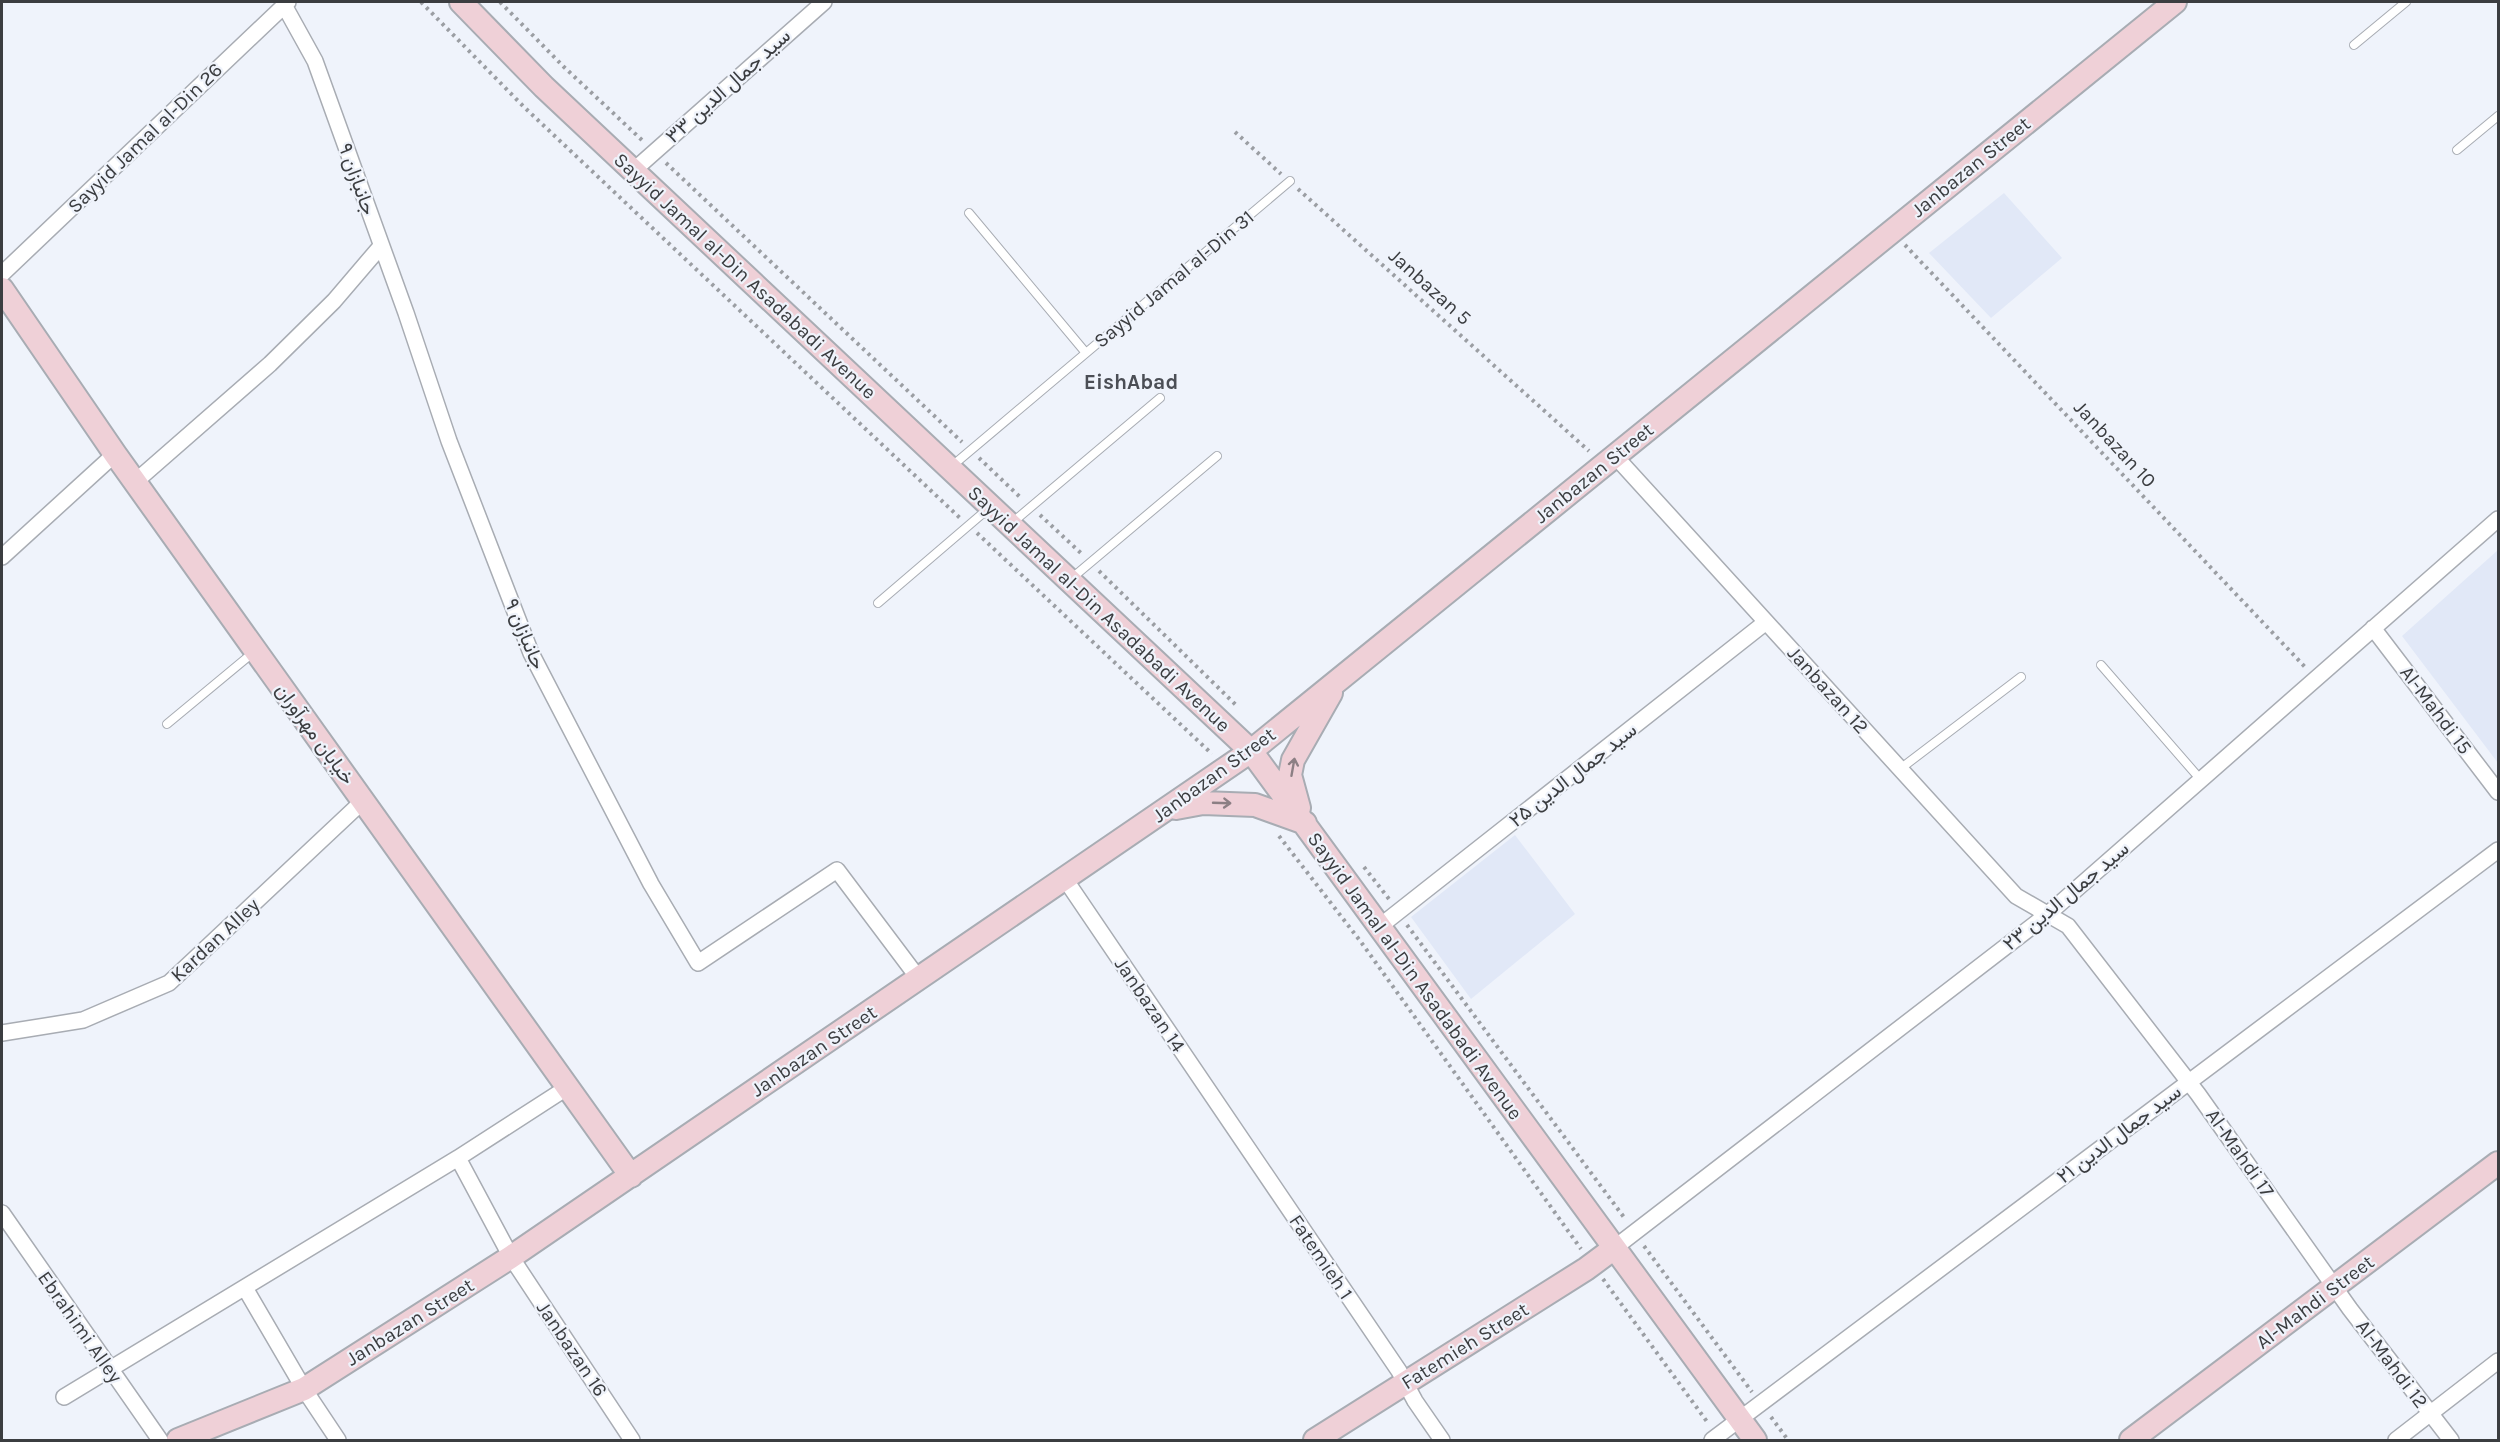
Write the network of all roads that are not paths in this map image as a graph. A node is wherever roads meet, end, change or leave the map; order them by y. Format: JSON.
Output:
{"nodes":[{"id":1,"x":461,"y":2,"type":"edge"},
{"id":2,"x":824,"y":2,"type":"edge"},
{"id":3,"x":2175,"y":2,"type":"edge"},
{"id":4,"x":2406,"y":2,"type":"edge"},
{"id":5,"x":286,"y":3,"type":"edge"},
{"id":6,"x":2354,"y":45,"type":"dead end"},
{"id":7,"x":2499,"y":116,"type":"edge"},
{"id":8,"x":2457,"y":150,"type":"dead end"},
{"id":9,"x":633,"y":171,"type":"junction"},
{"id":10,"x":1290,"y":181,"type":"road end"},
{"id":11,"x":969,"y":213,"type":"dead end"},
{"id":12,"x":381,"y":246,"type":"junction"},
{"id":13,"x":2,"y":274,"type":"edge"},
{"id":14,"x":2,"y":289,"type":"edge"},
{"id":15,"x":1086,"y":353,"type":"junction"},
{"id":16,"x":1160,"y":399,"type":"dead end"},
{"id":17,"x":115,"y":454,"type":"junction"},
{"id":18,"x":1217,"y":456,"type":"dead end"},
{"id":19,"x":1610,"y":460,"type":"junction"},
{"id":20,"x":949,"y":468,"type":"junction"},
{"id":21,"x":135,"y":482,"type":"junction"},
{"id":22,"x":990,"y":507,"type":"junction"},
{"id":23,"x":2499,"y":519,"type":"edge"},
{"id":24,"x":1009,"y":525,"type":"junction"},
{"id":25,"x":2,"y":557,"type":"edge"},
{"id":26,"x":1068,"y":581,"type":"junction"},
{"id":27,"x":878,"y":603,"type":"dead end"},
{"id":28,"x":1766,"y":622,"type":"junction"},
{"id":29,"x":2373,"y":628,"type":"junction"},
{"id":30,"x":256,"y":650,"type":"junction"},
{"id":31,"x":2101,"y":665,"type":"dead end"},
{"id":32,"x":2021,"y":677,"type":"dead end"},
{"id":33,"x":1338,"y":681,"type":"junction"},
{"id":34,"x":167,"y":724,"type":"dead end"},
{"id":35,"x":1251,"y":751,"type":"junction"},
{"id":36,"x":1900,"y":769,"type":"junction"},
{"id":37,"x":2200,"y":780,"type":"junction"},
{"id":38,"x":2499,"y":792,"type":"edge"},
{"id":39,"x":363,"y":801,"type":"junction"},
{"id":40,"x":1164,"y":811,"type":"junction"},
{"id":41,"x":1305,"y":823,"type":"junction"},
{"id":42,"x":2499,"y":850,"type":"edge"},
{"id":43,"x":1065,"y":879,"type":"junction"},
{"id":44,"x":2048,"y":914,"type":"junction"},
{"id":45,"x":1379,"y":927,"type":"junction"},
{"id":46,"x":919,"y":979,"type":"junction"},
{"id":47,"x":2,"y":1033,"type":"edge"},
{"id":48,"x":2188,"y":1082,"type":"junction"},
{"id":49,"x":568,"y":1088,"type":"junction"},
{"id":50,"x":1236,"y":1131,"type":"joint"},
{"id":51,"x":458,"y":1158,"type":"junction"},
{"id":52,"x":2499,"y":1163,"type":"edge"},
{"id":53,"x":631,"y":1176,"type":"junction"},
{"id":54,"x":2,"y":1213,"type":"edge"},
{"id":55,"x":1613,"y":1249,"type":"junction"},
{"id":56,"x":511,"y":1257,"type":"junction"},
{"id":57,"x":2335,"y":1287,"type":"junction"},
{"id":58,"x":245,"y":1288,"type":"junction"},
{"id":59,"x":2499,"y":1361,"type":"edge"},
{"id":60,"x":110,"y":1370,"type":"junction"},
{"id":61,"x":1406,"y":1383,"type":"junction"},
{"id":62,"x":304,"y":1389,"type":"junction"},
{"id":63,"x":64,"y":1398,"type":"dead end"},
{"id":64,"x":2430,"y":1414,"type":"junction"},
{"id":65,"x":1739,"y":1419,"type":"junction"},
{"id":66,"x":1714,"y":1438,"type":"edge"},
{"id":67,"x":159,"y":1440,"type":"edge"},
{"id":68,"x":178,"y":1440,"type":"edge"},
{"id":69,"x":338,"y":1440,"type":"edge"},
{"id":70,"x":632,"y":1440,"type":"edge"},
{"id":71,"x":1315,"y":1440,"type":"edge"},
{"id":72,"x":1442,"y":1440,"type":"edge"},
{"id":73,"x":1755,"y":1440,"type":"edge"},
{"id":74,"x":2131,"y":1440,"type":"edge"},
{"id":75,"x":2396,"y":1440,"type":"edge"},
{"id":76,"x":2451,"y":1440,"type":"edge"}],
"edges":[{"from":1,"to":9,"type":"main road","name":"Sayyid Jamal al-Din Asadabadi Avenue"},
{"from":2,"to":9,"type":"street","name":"سید جمال الدین ۳۳"},
{"from":3,"to":19,"type":"main road","name":"Janbazan Street"},
{"from":4,"to":6,"type":"lane"},
{"from":5,"to":12,"type":"street","name":"جانبازان ۹"},
{"from":5,"to":13,"type":"street","name":"Sayyid Jamal al-Din 26"},
{"from":7,"to":8,"type":"lane"},
{"from":9,"to":20,"type":"main road","name":"Sayyid Jamal al-Din Asadabadi Avenue"},
{"from":10,"to":15,"type":"lane","name":"Sayyid Jamal al-Din 31"},
{"from":11,"to":15,"type":"lane"},
{"from":12,"to":21,"type":"street"},
{"from":12,"to":46,"type":"street","name":"جانبازان ۹"},
{"from":14,"to":17,"type":"main road","name":"خیابان مهرآوران"},
{"from":15,"to":20,"type":"lane","name":"Sayyid Jamal al-Din 31"},
{"from":16,"to":24,"type":"lane"},
{"from":17,"to":21,"type":"main road","name":"خیابان مهرآوران"},
{"from":17,"to":25,"type":"street"},
{"from":18,"to":26,"type":"lane"},
{"from":19,"to":28,"type":"street","name":"Janbazan 12"},
{"from":19,"to":33,"type":"main road","name":"Janbazan Street"},
{"from":20,"to":22,"type":"main road","name":"Sayyid Jamal al-Din Asadabadi Avenue"},
{"from":21,"to":30,"type":"main road","name":"خیابان مهرآوران"},
{"from":22,"to":24,"type":"main road","name":"Sayyid Jamal al-Din Asadabadi Avenue"},
{"from":22,"to":27,"type":"lane"},
{"from":23,"to":29,"type":"street","name":"سید جمال الدین ۲۳"},
{"from":24,"to":26,"type":"main road","name":"Sayyid Jamal al-Din Asadabadi Avenue"},
{"from":26,"to":35,"type":"main road","name":"Sayyid Jamal al-Din Asadabadi Avenue"},
{"from":28,"to":36,"type":"street","name":"Janbazan 12"},
{"from":28,"to":45,"type":"street","name":"سید جمال الدین ۲۵"},
{"from":29,"to":37,"type":"street","name":"سید جمال الدین ۲۳"},
{"from":29,"to":38,"type":"street","name":"Al-Mahdi 15"},
{"from":30,"to":34,"type":"lane"},
{"from":30,"to":39,"type":"main road","name":"خیابان مهرآوران"},
{"from":31,"to":37,"type":"lane"},
{"from":32,"to":36,"type":"lane"},
{"from":33,"to":35,"type":"main road","name":"Janbazan Street"},
{"from":41,"to":33,"type":"main road","one_way":true},
{"from":35,"to":40,"type":"main road","name":"Janbazan Street"},
{"from":35,"to":41,"type":"main road","name":"Sayyid Jamal al-Din Asadabadi Avenue"},
{"from":36,"to":44,"type":"street","name":"Janbazan 12"},
{"from":37,"to":44,"type":"street","name":"سید جمال الدین ۲۳"},
{"from":39,"to":47,"type":"street","name":"Kardan Alley"},
{"from":39,"to":49,"type":"main road","name":"خیابان مهرآوران"},
{"from":40,"to":41,"type":"main road","one_way":true},
{"from":40,"to":43,"type":"main road","name":"Janbazan Street"},
{"from":41,"to":45,"type":"main road","name":"Sayyid Jamal al-Din Asadabadi Avenue"},
{"from":42,"to":48,"type":"street","name":"سید جمال الدین ۲۱"},
{"from":43,"to":46,"type":"main road","name":"Janbazan Street"},
{"from":43,"to":50,"type":"street","name":"Janbazan 14"},
{"from":44,"to":48,"type":"street","name":"Al-Mahdi 17"},
{"from":44,"to":55,"type":"street","name":"سید جمال الدین ۲۳"},
{"from":45,"to":55,"type":"main road","name":"Sayyid Jamal al-Din Asadabadi Avenue"},
{"from":46,"to":53,"type":"main road","name":"Janbazan Street"},
{"from":48,"to":57,"type":"street","name":"Al-Mahdi 17"},
{"from":48,"to":65,"type":"street","name":"سید جمال الدین ۲۱"},
{"from":49,"to":51,"type":"street"},
{"from":49,"to":53,"type":"main road","name":"خیابان مهرآوران"},
{"from":50,"to":61,"type":"street","name":"Fatemieh 1"},
{"from":51,"to":56,"type":"street","name":"Janbazan 16"},
{"from":51,"to":58,"type":"street"},
{"from":52,"to":57,"type":"main road","name":"Al-Mahdi Street"},
{"from":53,"to":56,"type":"main road","name":"Janbazan Street"},
{"from":54,"to":60,"type":"street","name":"Ebrahimi Alley"},
{"from":55,"to":61,"type":"main road","name":"Fatemieh Street"},
{"from":55,"to":65,"type":"main road","name":"Sayyid Jamal al-Din Asadabadi Avenue"},
{"from":56,"to":62,"type":"main road","name":"Janbazan Street"},
{"from":56,"to":70,"type":"street","name":"Janbazan 16"},
{"from":57,"to":64,"type":"street","name":"Al-Mahdi 12"},
{"from":57,"to":74,"type":"main road","name":"Al-Mahdi Street"},
{"from":58,"to":60,"type":"street"},
{"from":58,"to":62,"type":"street"},
{"from":59,"to":64,"type":"street"},
{"from":60,"to":63,"type":"street"},
{"from":60,"to":67,"type":"street","name":"Ebrahimi Alley"},
{"from":61,"to":71,"type":"main road","name":"Fatemieh Street"},
{"from":61,"to":72,"type":"street","name":"Fatemieh 1"},
{"from":62,"to":68,"type":"main road","name":"Janbazan Street"},
{"from":62,"to":69,"type":"street"},
{"from":64,"to":75,"type":"street"},
{"from":64,"to":76,"type":"street","name":"Al-Mahdi 12"},
{"from":65,"to":66,"type":"street","name":"سید جمال الدین ۲۱"},
{"from":65,"to":73,"type":"main road","name":"Sayyid Jamal al-Din Asadabadi Avenue"}]}
